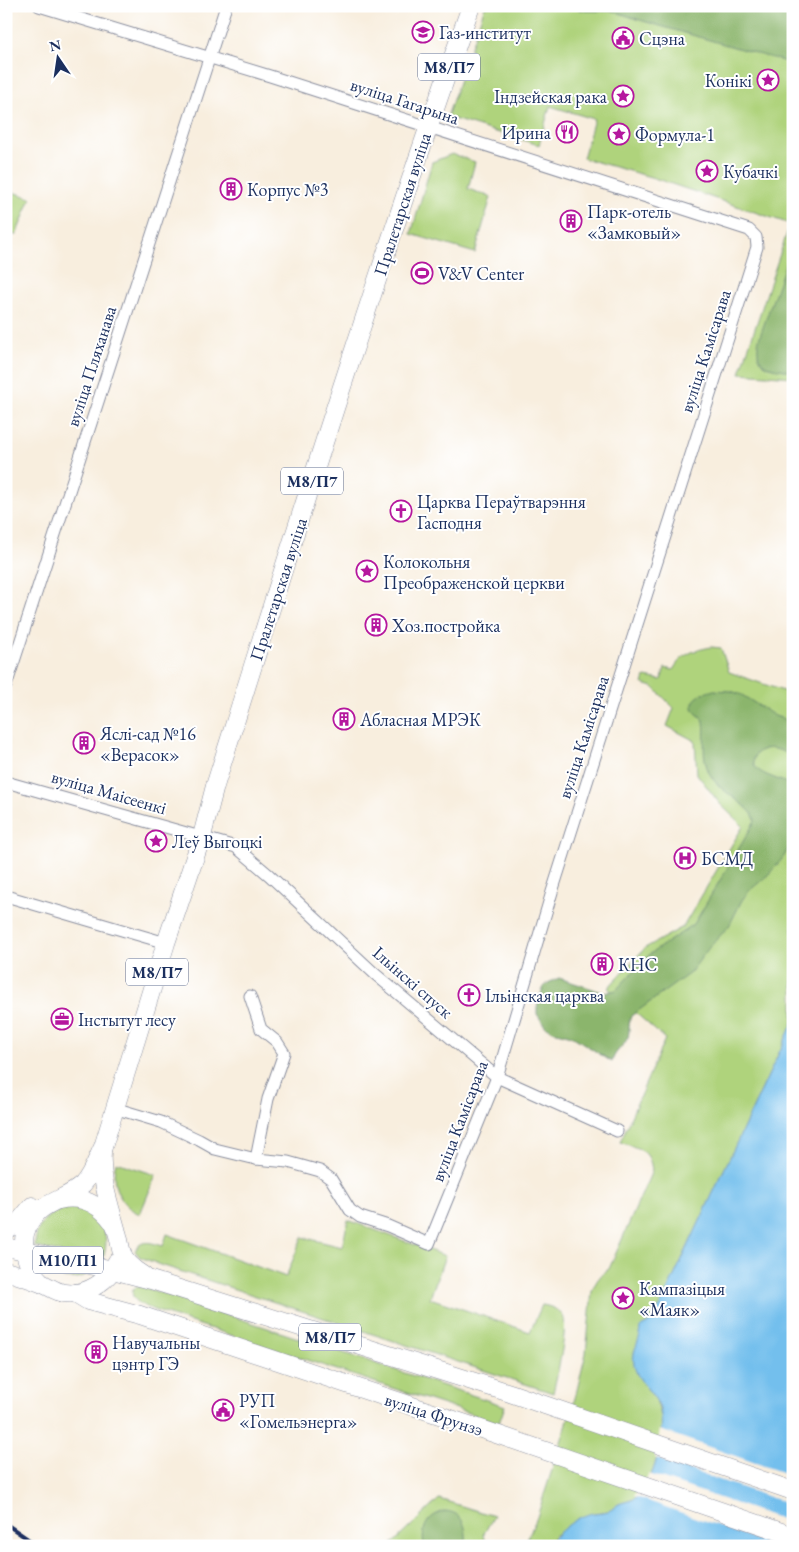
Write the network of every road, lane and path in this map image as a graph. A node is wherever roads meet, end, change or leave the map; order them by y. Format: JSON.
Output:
{"nodes":[{"id":1,"x":40,"y":6,"type":"edge"},
{"id":2,"x":226,"y":6,"type":"edge"},
{"id":3,"x":470,"y":6,"type":"edge"},
{"id":4,"x":210,"y":58,"type":"junction"},
{"id":5,"x":428,"y":128,"type":"junction"},
{"id":6,"x":756,"y":237,"type":"joint"},
{"id":7,"x":6,"y":686,"type":"edge"},
{"id":8,"x":6,"y":782,"type":"edge"},
{"id":9,"x":202,"y":836,"type":"junction"},
{"id":10,"x":6,"y":896,"type":"edge"},
{"id":11,"x":166,"y":942,"type":"junction"},
{"id":12,"x":250,"y":996,"type":"dead end"},
{"id":13,"x":497,"y":1077,"type":"junction"},
{"id":14,"x":114,"y":1108,"type":"junction"},
{"id":15,"x":618,"y":1131,"type":"dead end"},
{"id":16,"x":102,"y":1146,"type":"junction"},
{"id":17,"x":256,"y":1159,"type":"junction"},
{"id":18,"x":94,"y":1164,"type":"junction"},
{"id":19,"x":54,"y":1201,"type":"junction"},
{"id":20,"x":114,"y":1224,"type":"junction"},
{"id":21,"x":6,"y":1230,"type":"edge"},
{"id":22,"x":119,"y":1246,"type":"junction"},
{"id":23,"x":6,"y":1247,"type":"edge"},
{"id":24,"x":24,"y":1251,"type":"junction"},
{"id":25,"x":112,"y":1270,"type":"junction"},
{"id":26,"x":6,"y":1271,"type":"edge"},
{"id":27,"x":151,"y":1280,"type":"junction"},
{"id":28,"x":43,"y":1284,"type":"junction"},
{"id":29,"x":75,"y":1293,"type":"junction"},
{"id":30,"x":793,"y":1491,"type":"edge"},
{"id":31,"x":793,"y":1536,"type":"edge"}],
"edges":[{"from":1,"to":4,"type":"street","name":"вуліца Гагарына"},
{"from":2,"to":4,"type":"street","name":"вуліца Пляханава"},
{"from":3,"to":5,"type":"main road","name":"Пралетарская вуліца","number":"М8/П7"},
{"from":4,"to":5,"type":"street","name":"вуліца Гагарына"},
{"from":4,"to":7,"type":"street","name":"вуліца Пляханава"},
{"from":5,"to":6,"type":"street","name":"вуліца Гагарына"},
{"from":5,"to":9,"type":"main road","name":"Пралетарская вуліца","number":"М8/П7"},
{"from":6,"to":13,"type":"street","name":"вуліца Камісарава"},
{"from":8,"to":9,"type":"street","name":"вуліца Маісеенкі"},
{"from":9,"to":11,"type":"main road","name":"Пралетарская вуліца","number":"М8/П7"},
{"from":9,"to":13,"type":"street","name":"Ільінскі спуск"},
{"from":10,"to":11,"type":"street"},
{"from":11,"to":14,"type":"main road","name":"Пралетарская вуліца","number":"М8/П7"},
{"from":12,"to":17,"type":"street"},
{"from":13,"to":15,"type":"street","name":"Ільінскі спуск"},
{"from":13,"to":17,"type":"street","name":"вуліца Камісарава"},
{"from":14,"to":16,"type":"main road","name":"Пралетарская вуліца","number":"М8/П7"},
{"from":14,"to":17,"type":"street"},
{"from":16,"to":18,"type":"main road","name":"Пралетарская вуліца","number":"М8/П7"},
{"from":16,"to":20,"type":"main road","name":"Пралетарская вуліца","number":"М8/П7"},
{"from":18,"to":19,"type":"main road","name":"Пралетарская вуліца","number":"М8/П7"},
{"from":18,"to":21,"type":"main road"},
{"from":19,"to":20,"type":"main road"},
{"from":19,"to":24,"type":"main road","number":"М8/П7"},
{"from":20,"to":22,"type":"main road","number":"М8/П7"},
{"from":22,"to":25,"type":"main road","name":"вуліца Фрунзэ","number":"М8/П7"},
{"from":22,"to":27,"type":"main road","number":"М8/П7"},
{"from":23,"to":24,"type":"main road","number":"М10/П1"},
{"from":24,"to":25,"type":"main road","number":"М10/П1"},
{"from":24,"to":28,"type":"main road"},
{"from":25,"to":27,"type":"main road","number":"М10/П1"},
{"from":25,"to":29,"type":"main road","name":"вуліца Фрунзэ","number":"М8/П7"},
{"from":26,"to":28,"type":"main road","name":"вуліца Фрунзэ","number":"М10/П1"},
{"from":27,"to":30,"type":"main road","number":"М8/П7"},
{"from":28,"to":29,"type":"main road","name":"вуліца Фрунзэ","number":"М8/П7"},
{"from":29,"to":31,"type":"main road","name":"вуліца Фрунзэ","number":"М8/П7"}]}
